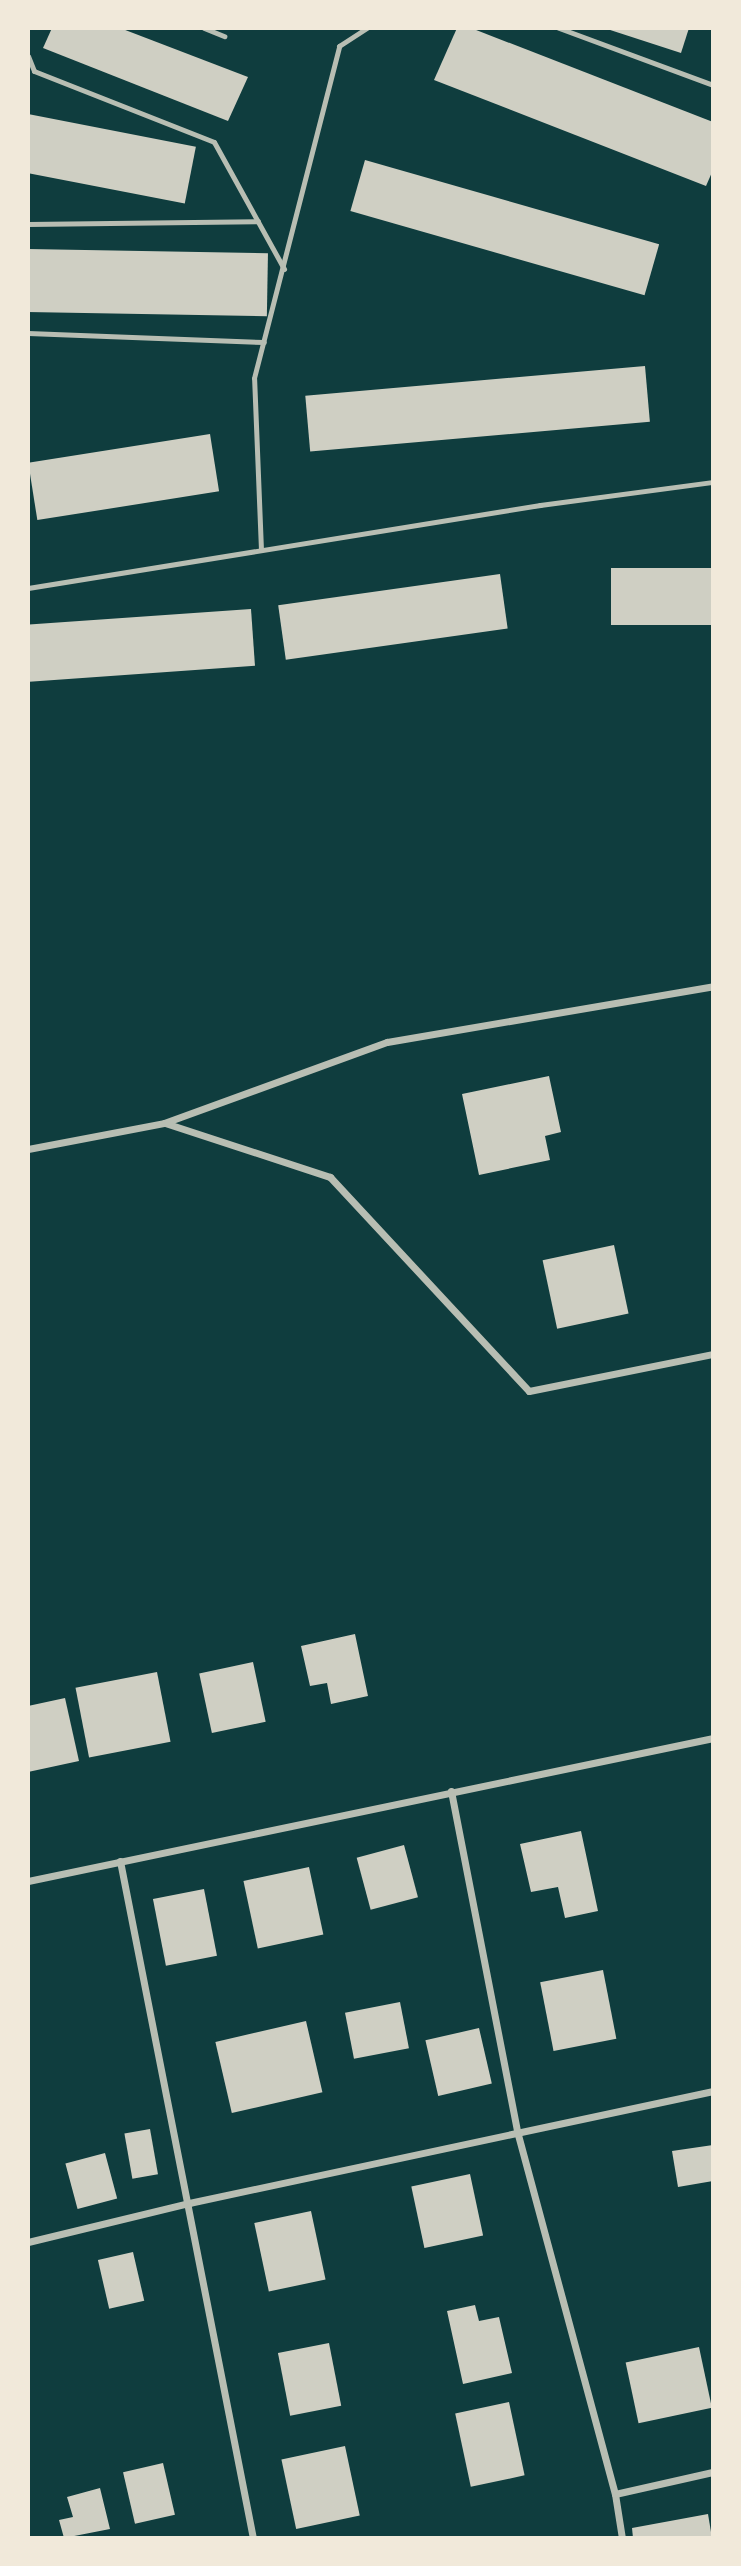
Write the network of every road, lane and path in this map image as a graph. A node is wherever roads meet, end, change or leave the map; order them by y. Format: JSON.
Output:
{"nodes":[{"id":1,"x":204,"y":28,"type":"edge"},
{"id":2,"x":367,"y":28,"type":"edge"},
{"id":3,"x":559,"y":28,"type":"edge"},
{"id":4,"x":224,"y":36,"type":"dead end"},
{"id":5,"x":28,"y":56,"type":"edge"},
{"id":6,"x":31,"y":70,"type":"edge"},
{"id":7,"x":713,"y":85,"type":"edge"},
{"id":8,"x":258,"y":221,"type":"junction"},
{"id":9,"x":28,"y":224,"type":"edge"},
{"id":10,"x":284,"y":269,"type":"junction"},
{"id":11,"x":28,"y":333,"type":"edge"},
{"id":12,"x":264,"y":342,"type":"junction"},
{"id":13,"x":713,"y":482,"type":"edge"},
{"id":14,"x":261,"y":551,"type":"junction"},
{"id":15,"x":28,"y":588,"type":"edge"},
{"id":16,"x":713,"y":986,"type":"edge"},
{"id":17,"x":164,"y":1123,"type":"junction"},
{"id":18,"x":28,"y":1149,"type":"edge"},
{"id":19,"x":713,"y":1354,"type":"edge"},
{"id":20,"x":713,"y":1738,"type":"edge"},
{"id":21,"x":451,"y":1791,"type":"junction"},
{"id":22,"x":120,"y":1861,"type":"junction"},
{"id":23,"x":28,"y":1881,"type":"edge"},
{"id":24,"x":713,"y":2091,"type":"edge"},
{"id":25,"x":517,"y":2131,"type":"junction"},
{"id":26,"x":189,"y":2203,"type":"junction"},
{"id":27,"x":28,"y":2242,"type":"edge"},
{"id":28,"x":713,"y":2472,"type":"edge"},
{"id":29,"x":615,"y":2494,"type":"junction"},
{"id":30,"x":253,"y":2538,"type":"edge"},
{"id":31,"x":622,"y":2538,"type":"edge"}],
"edges":[{"from":1,"to":4,"type":"lane"},
{"from":2,"to":10,"type":"lane"},
{"from":3,"to":7,"type":"lane"},
{"from":5,"to":6,"type":"lane"},
{"from":6,"to":8,"type":"lane"},
{"from":8,"to":9,"type":"lane"},
{"from":8,"to":10,"type":"lane"},
{"from":10,"to":12,"type":"lane"},
{"from":11,"to":12,"type":"lane"},
{"from":12,"to":14,"type":"lane"},
{"from":13,"to":14,"type":"lane"},
{"from":14,"to":15,"type":"lane"},
{"from":16,"to":17,"type":"street"},
{"from":17,"to":18,"type":"street"},
{"from":17,"to":19,"type":"street"},
{"from":20,"to":21,"type":"street"},
{"from":21,"to":22,"type":"street"},
{"from":21,"to":25,"type":"street"},
{"from":22,"to":23,"type":"street"},
{"from":22,"to":26,"type":"street"},
{"from":24,"to":25,"type":"street"},
{"from":25,"to":26,"type":"street"},
{"from":25,"to":29,"type":"street"},
{"from":26,"to":27,"type":"street"},
{"from":26,"to":30,"type":"street"},
{"from":28,"to":29,"type":"street"},
{"from":29,"to":31,"type":"street"}]}
